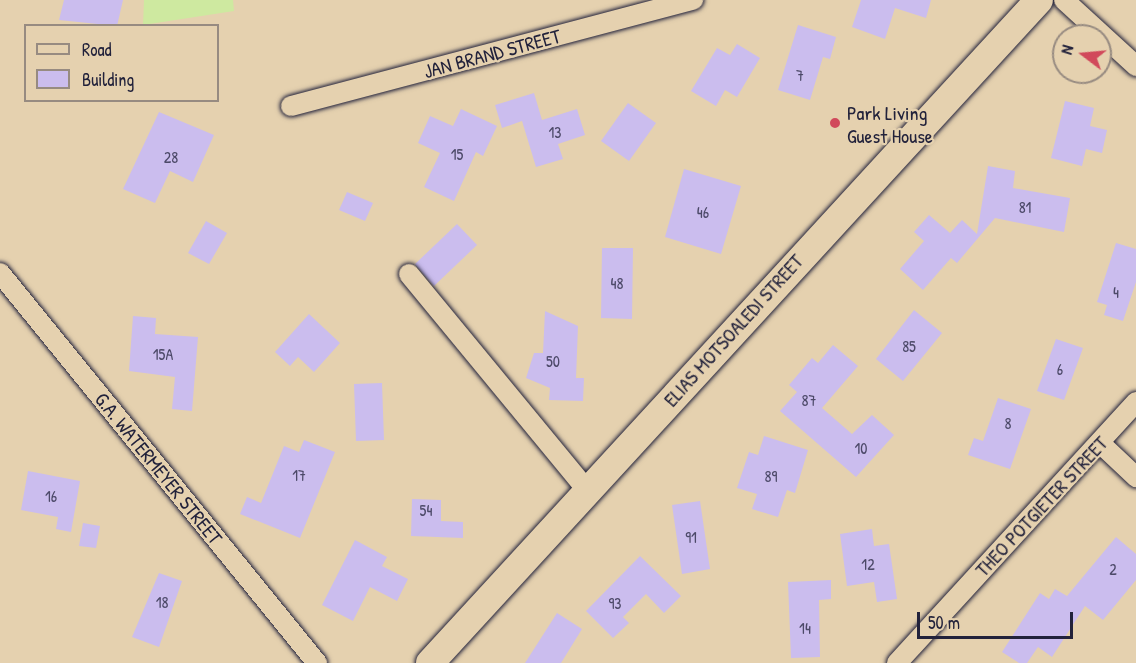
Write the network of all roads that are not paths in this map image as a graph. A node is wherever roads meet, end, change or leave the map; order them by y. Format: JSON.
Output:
{"nodes":[{"id":1,"x":693,"y":0,"type":"edge"},
{"id":2,"x":1039,"y":0,"type":"edge"},
{"id":3,"x":1064,"y":0,"type":"edge"},
{"id":4,"x":1136,"y":66,"type":"edge"},
{"id":5,"x":291,"y":106,"type":"dead end"},
{"id":6,"x":0,"y":273,"type":"edge"},
{"id":7,"x":409,"y":274,"type":"dead end"},
{"id":8,"x":1136,"y":402,"type":"edge"},
{"id":9,"x":1100,"y":443,"type":"junction"},
{"id":10,"x":1136,"y":477,"type":"edge"},
{"id":11,"x":588,"y":490,"type":"junction"},
{"id":12,"x":317,"y":663,"type":"edge"},
{"id":13,"x":430,"y":663,"type":"edge"},
{"id":14,"x":897,"y":663,"type":"edge"}],
"edges":[{"from":1,"to":5,"type":"street","name":"JAN BRAND STREET"},
{"from":2,"to":11,"type":"street","name":"ELIAS MOTSOALEDI STREET"},
{"from":3,"to":4,"type":"street"},
{"from":6,"to":12,"type":"street","name":"G.A. WATERMEYER STREET"},
{"from":7,"to":11,"type":"street"},
{"from":8,"to":9,"type":"street","name":"THEO POTGIETER STREET"},
{"from":9,"to":10,"type":"street"},
{"from":9,"to":14,"type":"street","name":"THEO POTGIETER STREET"},
{"from":11,"to":13,"type":"street","name":"ELIAS MOTSOALEDI STREET"}]}
